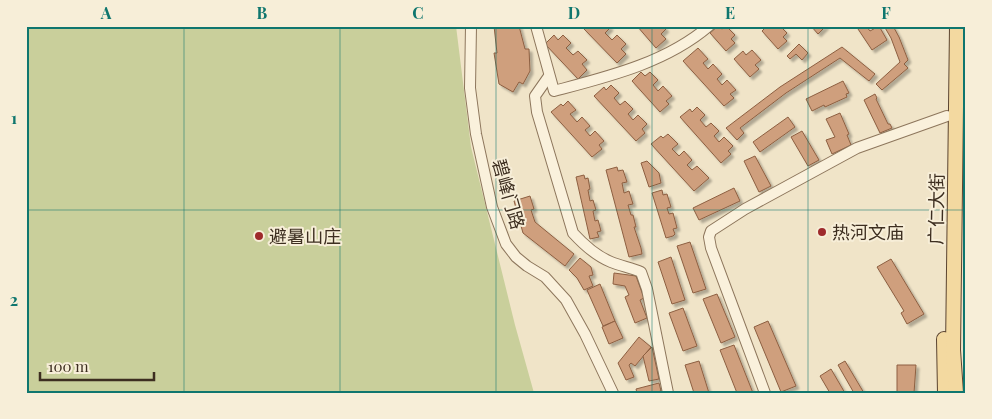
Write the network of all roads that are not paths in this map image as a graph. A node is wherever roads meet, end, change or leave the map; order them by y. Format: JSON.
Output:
{"nodes":[{"id":1,"x":471,"y":26,"type":"edge"},
{"id":2,"x":536,"y":26,"type":"edge"},
{"id":3,"x":708,"y":26,"type":"edge"},
{"id":4,"x":948,"y":26,"type":"edge"},
{"id":5,"x":957,"y":26,"type":"edge"},
{"id":6,"x":549,"y":76,"type":"junction"},
{"id":7,"x":947,"y":116,"type":"junction"},
{"id":8,"x":960,"y":165,"type":"edge"},
{"id":9,"x":613,"y":393,"type":"edge"},
{"id":10,"x":668,"y":393,"type":"edge"},
{"id":11,"x":765,"y":393,"type":"edge"},
{"id":12,"x":944,"y":393,"type":"edge"},
{"id":13,"x":956,"y":393,"type":"edge"}],
"edges":[{"from":1,"to":9,"type":"street","name":"碧峰门路"},
{"from":2,"to":6,"type":"street"},
{"from":3,"to":6,"type":"street"},
{"from":4,"to":7,"type":"main road","name":"广仁大街"},
{"from":5,"to":8,"type":"main road","name":"广仁大街"},
{"from":6,"to":10,"type":"street"},
{"from":7,"to":11,"type":"street"},
{"from":7,"to":12,"type":"main road","name":"广仁大街"},
{"from":8,"to":13,"type":"main road","name":"广仁大街"}]}
